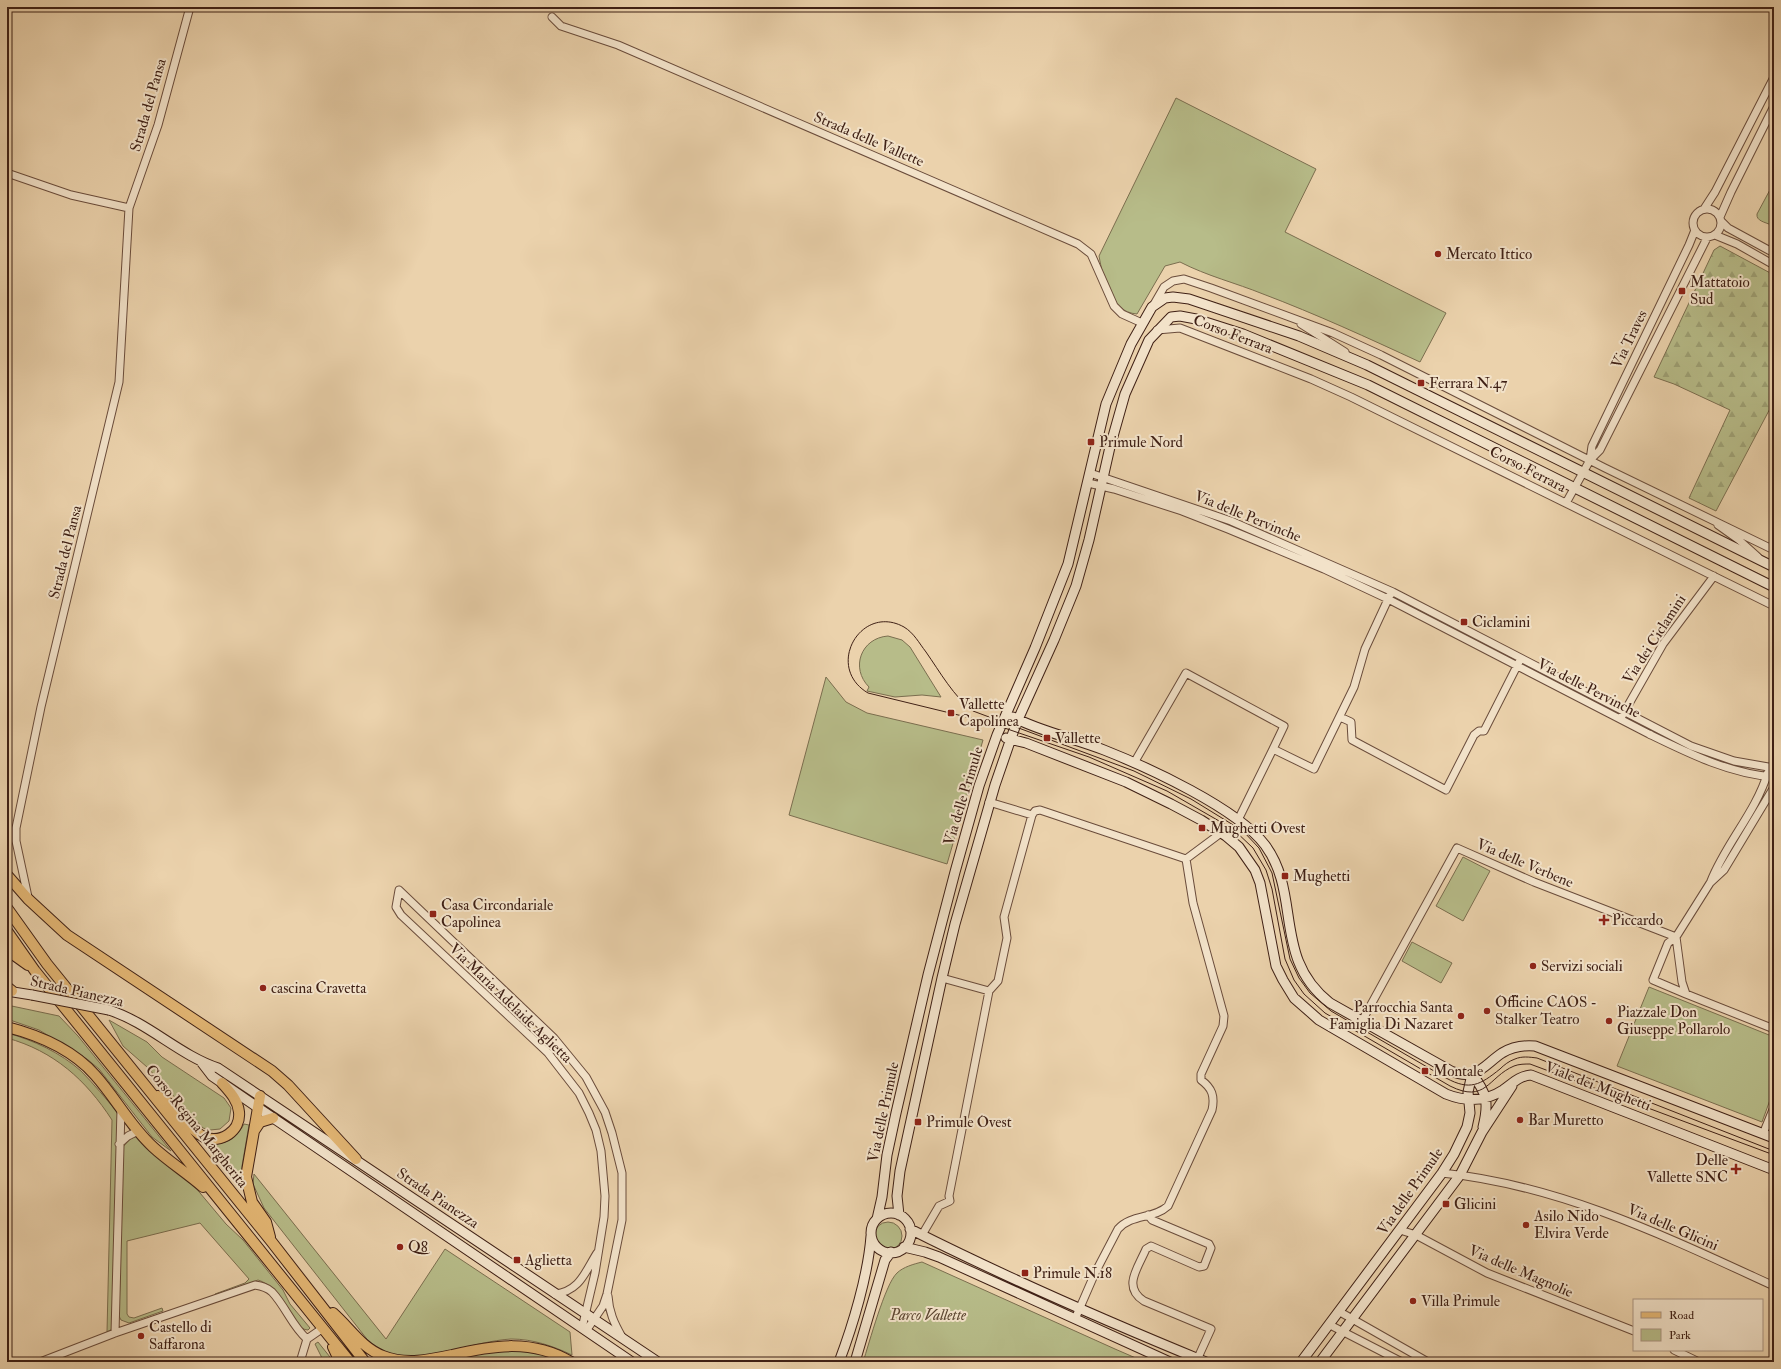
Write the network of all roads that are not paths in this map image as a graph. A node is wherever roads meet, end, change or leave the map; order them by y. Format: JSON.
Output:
{"nodes":[{"id":1,"x":190,"y":7,"type":"edge"},
{"id":2,"x":552,"y":17,"type":"dead end"},
{"id":3,"x":1774,"y":76,"type":"edge"},
{"id":4,"x":1774,"y":106,"type":"edge"},
{"id":5,"x":7,"y":173,"type":"edge"},
{"id":6,"x":129,"y":208,"type":"junction"},
{"id":7,"x":1704,"y":209,"type":"junction"},
{"id":8,"x":1721,"y":220,"type":"junction"},
{"id":9,"x":1694,"y":230,"type":"junction"},
{"id":10,"x":1715,"y":235,"type":"junction"},
{"id":11,"x":1708,"y":238,"type":"junction"},
{"id":12,"x":1774,"y":253,"type":"edge"},
{"id":13,"x":1774,"y":265,"type":"edge"},
{"id":14,"x":1152,"y":307,"type":"junction"},
{"id":15,"x":1287,"y":316,"type":"junction"},
{"id":16,"x":1142,"y":323,"type":"junction"},
{"id":17,"x":1158,"y":330,"type":"junction"},
{"id":18,"x":1367,"y":365,"type":"junction"},
{"id":19,"x":1590,"y":460,"type":"junction"},
{"id":20,"x":1584,"y":472,"type":"junction"},
{"id":21,"x":1090,"y":473,"type":"junction"},
{"id":22,"x":1103,"y":481,"type":"junction"},
{"id":23,"x":1088,"y":483,"type":"junction"},
{"id":24,"x":1574,"y":487,"type":"junction"},
{"id":25,"x":1566,"y":503,"type":"junction"},
{"id":26,"x":1708,"y":517,"type":"junction"},
{"id":27,"x":1774,"y":550,"type":"edge"},
{"id":28,"x":1765,"y":562,"type":"junction"},
{"id":29,"x":1774,"y":567,"type":"edge"},
{"id":30,"x":1714,"y":576,"type":"junction"},
{"id":31,"x":1772,"y":587,"type":"edge"},
{"id":32,"x":1393,"y":592,"type":"junction"},
{"id":33,"x":1388,"y":599,"type":"junction"},
{"id":34,"x":1774,"y":606,"type":"edge"},
{"id":35,"x":1521,"y":659,"type":"junction"},
{"id":36,"x":1518,"y":666,"type":"junction"},
{"id":37,"x":1006,"y":713,"type":"junction"},
{"id":38,"x":1622,"y":715,"type":"junction"},
{"id":39,"x":1340,"y":717,"type":"junction"},
{"id":40,"x":1018,"y":719,"type":"junction"},
{"id":41,"x":1651,"y":731,"type":"junction"},
{"id":42,"x":997,"y":736,"type":"junction"},
{"id":43,"x":1010,"y":739,"type":"junction"},
{"id":44,"x":1273,"y":749,"type":"junction"},
{"id":45,"x":1134,"y":763,"type":"junction"},
{"id":46,"x":1772,"y":768,"type":"edge"},
{"id":47,"x":1771,"y":777,"type":"edge"},
{"id":48,"x":1774,"y":786,"type":"edge"},
{"id":49,"x":989,"y":802,"type":"junction"},
{"id":50,"x":1032,"y":815,"type":"junction"},
{"id":51,"x":1238,"y":820,"type":"junction"},
{"id":52,"x":1221,"y":833,"type":"junction"},
{"id":53,"x":1186,"y":859,"type":"junction"},
{"id":54,"x":7,"y":875,"type":"edge"},
{"id":55,"x":1710,"y":884,"type":"junction"},
{"id":56,"x":28,"y":899,"type":"junction"},
{"id":57,"x":7,"y":908,"type":"edge"},
{"id":58,"x":7,"y":931,"type":"edge"},
{"id":59,"x":1676,"y":937,"type":"junction"},
{"id":60,"x":7,"y":944,"type":"edge"},
{"id":61,"x":35,"y":971,"type":"junction"},
{"id":62,"x":928,"y":974,"type":"junction"},
{"id":63,"x":942,"y":978,"type":"junction"},
{"id":64,"x":9,"y":990,"type":"edge"},
{"id":65,"x":990,"y":991,"type":"junction"},
{"id":66,"x":1686,"y":994,"type":"junction"},
{"id":67,"x":1362,"y":1021,"type":"junction"},
{"id":68,"x":7,"y":1027,"type":"edge"},
{"id":69,"x":1774,"y":1029,"type":"edge"},
{"id":70,"x":201,"y":1062,"type":"junction"},
{"id":71,"x":1472,"y":1074,"type":"junction"},
{"id":72,"x":1515,"y":1080,"type":"junction"},
{"id":73,"x":222,"y":1083,"type":"junction"},
{"id":74,"x":145,"y":1086,"type":"junction"},
{"id":75,"x":260,"y":1096,"type":"junction"},
{"id":76,"x":1487,"y":1098,"type":"junction"},
{"id":77,"x":1469,"y":1100,"type":"junction"},
{"id":78,"x":1774,"y":1107,"type":"edge"},
{"id":79,"x":120,"y":1108,"type":"junction"},
{"id":80,"x":257,"y":1108,"type":"junction"},
{"id":81,"x":273,"y":1118,"type":"junction"},
{"id":82,"x":138,"y":1131,"type":"junction"},
{"id":83,"x":254,"y":1131,"type":"junction"},
{"id":84,"x":1482,"y":1132,"type":"junction"},
{"id":85,"x":1763,"y":1134,"type":"junction"},
{"id":86,"x":1774,"y":1138,"type":"edge"},
{"id":87,"x":334,"y":1141,"type":"junction"},
{"id":88,"x":119,"y":1144,"type":"junction"},
{"id":89,"x":322,"y":1151,"type":"junction"},
{"id":90,"x":356,"y":1159,"type":"joint"},
{"id":91,"x":1774,"y":1170,"type":"edge"},
{"id":92,"x":1442,"y":1173,"type":"junction"},
{"id":93,"x":1460,"y":1175,"type":"junction"},
{"id":94,"x":223,"y":1204,"type":"junction"},
{"id":95,"x":899,"y":1215,"type":"junction"},
{"id":96,"x":1148,"y":1215,"type":"junction"},
{"id":97,"x":877,"y":1218,"type":"junction"},
{"id":98,"x":910,"y":1229,"type":"junction"},
{"id":99,"x":1400,"y":1230,"type":"junction"},
{"id":100,"x":922,"y":1235,"type":"junction"},
{"id":101,"x":1416,"y":1235,"type":"junction"},
{"id":102,"x":871,"y":1236,"type":"junction"},
{"id":103,"x":271,"y":1241,"type":"junction"},
{"id":104,"x":904,"y":1247,"type":"junction"},
{"id":105,"x":598,"y":1250,"type":"junction"},
{"id":106,"x":891,"y":1252,"type":"junction"},
{"id":107,"x":1774,"y":1286,"type":"edge"},
{"id":108,"x":555,"y":1294,"type":"junction"},
{"id":109,"x":608,"y":1294,"type":"junction"},
{"id":110,"x":320,"y":1303,"type":"junction"},
{"id":111,"x":1079,"y":1308,"type":"junction"},
{"id":112,"x":1340,"y":1312,"type":"junction"},
{"id":113,"x":586,"y":1314,"type":"junction"},
{"id":114,"x":594,"y":1319,"type":"junction"},
{"id":115,"x":1075,"y":1319,"type":"junction"},
{"id":116,"x":1352,"y":1319,"type":"junction"},
{"id":117,"x":1330,"y":1325,"type":"junction"},
{"id":118,"x":323,"y":1328,"type":"junction"},
{"id":119,"x":584,"y":1329,"type":"junction"},
{"id":120,"x":1633,"y":1331,"type":"edge"},
{"id":121,"x":1342,"y":1332,"type":"junction"},
{"id":122,"x":115,"y":1333,"type":"junction"},
{"id":123,"x":622,"y":1338,"type":"junction"},
{"id":124,"x":307,"y":1339,"type":"junction"},
{"id":125,"x":1676,"y":1351,"type":"edge"},
{"id":126,"x":1200,"y":1361,"type":"edge"},
{"id":127,"x":40,"y":1362,"type":"edge"},
{"id":128,"x":300,"y":1362,"type":"edge"},
{"id":129,"x":340,"y":1362,"type":"edge"},
{"id":130,"x":350,"y":1362,"type":"edge"},
{"id":131,"x":365,"y":1362,"type":"edge"},
{"id":132,"x":571,"y":1362,"type":"edge"},
{"id":133,"x":632,"y":1362,"type":"edge"},
{"id":134,"x":658,"y":1362,"type":"edge"},
{"id":135,"x":839,"y":1362,"type":"edge"},
{"id":136,"x":855,"y":1362,"type":"edge"},
{"id":137,"x":1170,"y":1362,"type":"edge"},
{"id":138,"x":1301,"y":1362,"type":"edge"},
{"id":139,"x":1320,"y":1362,"type":"edge"},
{"id":140,"x":1402,"y":1362,"type":"edge"},
{"id":141,"x":1428,"y":1362,"type":"edge"},
{"id":142,"x":1699,"y":1362,"type":"edge"}],
"edges":[{"from":1,"to":6,"type":"street","name":"Strada del Pansa"},
{"from":2,"to":16,"type":"street","name":"Strada delle Vallette"},
{"from":3,"to":7,"type":"street"},
{"from":4,"to":8,"type":"street"},
{"from":5,"to":6,"type":"street"},
{"from":6,"to":56,"type":"street","name":"Strada del Pansa"},
{"from":7,"to":8,"type":"street"},
{"from":7,"to":9,"type":"street"},
{"from":8,"to":10,"type":"street"},
{"from":8,"to":12,"type":"street"},
{"from":9,"to":11,"type":"street"},
{"from":9,"to":19,"type":"street","name":"Via Traves"},
{"from":10,"to":11,"type":"street"},
{"from":10,"to":13,"type":"street"},
{"from":11,"to":19,"type":"street","name":"Via Traves"},
{"from":14,"to":15,"type":"street","name":"Corso Ferrara"},
{"from":14,"to":16,"type":"main road","name":"Via delle Primule"},
{"from":14,"to":18,"type":"main road","name":"Corso Ferrara"},
{"from":15,"to":18,"type":"street","name":"Corso Ferrara"},
{"from":15,"to":19,"type":"street","name":"Corso Ferrara"},
{"from":16,"to":21,"type":"main road","name":"Via delle Primule"},
{"from":17,"to":22,"type":"main road","name":"Via delle Primule"},
{"from":17,"to":24,"type":"main road","name":"Corso Ferrara"},
{"from":17,"to":25,"type":"street","name":"Corso Ferrara"},
{"from":18,"to":20,"type":"main road","name":"Corso Ferrara"},
{"from":19,"to":20,"type":"street","name":"Via Traves"},
{"from":19,"to":26,"type":"street","name":"Corso Ferrara"},
{"from":20,"to":24,"type":"street","name":"Via Traves"},
{"from":20,"to":28,"type":"main road","name":"Corso Ferrara"},
{"from":21,"to":22,"type":"street","name":"Via delle Pervinche"},
{"from":21,"to":23,"type":"main road","name":"Via delle Primule"},
{"from":22,"to":23,"type":"street","name":"Via delle Pervinche"},
{"from":22,"to":32,"type":"street","name":"Via delle Pervinche"},
{"from":22,"to":33,"type":"street","name":"Via delle Pervinche"},
{"from":22,"to":40,"type":"main road","name":"Via delle Primule"},
{"from":23,"to":37,"type":"main road","name":"Via delle Primule"},
{"from":24,"to":25,"type":"street","name":"Via Traves"},
{"from":24,"to":31,"type":"main road","name":"Corso Ferrara"},
{"from":25,"to":30,"type":"street","name":"Corso Ferrara"},
{"from":26,"to":27,"type":"street","name":"Corso Ferrara"},
{"from":26,"to":28,"type":"street","name":"Corso Ferrara"},
{"from":28,"to":29,"type":"main road","name":"Corso Ferrara"},
{"from":30,"to":34,"type":"street","name":"Corso Ferrara"},
{"from":30,"to":38,"type":"street","name":"Via dei Ciclamini"},
{"from":32,"to":33,"type":"street"},
{"from":32,"to":35,"type":"street","name":"Via delle Pervinche"},
{"from":33,"to":36,"type":"street","name":"Via delle Pervinche"},
{"from":33,"to":39,"type":"street"},
{"from":35,"to":36,"type":"street","name":"Via delle Pervinche"},
{"from":35,"to":38,"type":"street","name":"Via delle Pervinche"},
{"from":36,"to":38,"type":"street","name":"Via delle Pervinche"},
{"from":36,"to":39,"type":"street","name":"Via delle Pervinche"},
{"from":37,"to":40,"type":"main road"},
{"from":37,"to":42,"type":"main road","name":"Via delle Primule"},
{"from":38,"to":41,"type":"street","name":"Via delle Pervinche"},
{"from":39,"to":44,"type":"street"},
{"from":40,"to":43,"type":"main road","name":"Via delle Primule"},
{"from":40,"to":45,"type":"main road"},
{"from":41,"to":46,"type":"street","name":"Via delle Pervinche"},
{"from":41,"to":47,"type":"street","name":"Via delle Pervinche"},
{"from":42,"to":43,"type":"main road","name":"Viale dei Mughetti"},
{"from":42,"to":62,"type":"main road","name":"Via delle Primule"},
{"from":43,"to":49,"type":"main road","name":"Via delle Primule"},
{"from":43,"to":52,"type":"main road","name":"Viale dei Mughetti"},
{"from":44,"to":45,"type":"street"},
{"from":44,"to":51,"type":"street"},
{"from":45,"to":51,"type":"main road"},
{"from":46,"to":47,"type":"street"},
{"from":47,"to":55,"type":"street"},
{"from":48,"to":55,"type":"street"},
{"from":49,"to":50,"type":"street","name":"Via delle Primule"},
{"from":49,"to":63,"type":"main road","name":"Via delle Primule"},
{"from":50,"to":53,"type":"street","name":"Via delle Primule"},
{"from":50,"to":65,"type":"street"},
{"from":51,"to":67,"type":"main road"},
{"from":52,"to":53,"type":"street"},
{"from":52,"to":77,"type":"main road","name":"Viale dei Mughetti"},
{"from":53,"to":96,"type":"street"},
{"from":54,"to":56,"type":"main road"},
{"from":55,"to":59,"type":"street"},
{"from":56,"to":87,"type":"main road"},
{"from":57,"to":74,"type":"main road","name":"Corso Regina Margherita"},
{"from":58,"to":61,"type":"main road","name":"Corso Regina Margherita"},
{"from":59,"to":66,"type":"street"},
{"from":59,"to":66,"type":"street"},
{"from":59,"to":67,"type":"street","name":"Via delle Verbene"},
{"from":60,"to":61,"type":"main road"},
{"from":61,"to":94,"type":"main road","name":"Corso Regina Margherita"},
{"from":62,"to":63,"type":"main road"},
{"from":62,"to":97,"type":"main road","name":"Via delle Primule"},
{"from":63,"to":65,"type":"street"},
{"from":63,"to":95,"type":"main road","name":"Via delle Primule"},
{"from":64,"to":70,"type":"main road","name":"Strada Pianezza","bridge":true},
{"from":65,"to":100,"type":"street"},
{"from":66,"to":69,"type":"street"},
{"from":67,"to":71,"type":"main road"},
{"from":68,"to":79,"type":"main road"},
{"from":70,"to":73,"type":"main road","name":"Strada Pianezza"},
{"from":70,"to":75,"type":"main road","name":"Strada Pianezza"},
{"from":71,"to":76,"type":"main road"},
{"from":71,"to":77,"type":"main road","name":"Via delle Primule"},
{"from":71,"to":85,"type":"main road","name":"Viale dei Mughetti"},
{"from":72,"to":76,"type":"main road","name":"Viale dei Mughetti"},
{"from":72,"to":84,"type":"main road","name":"Via delle Primule"},
{"from":72,"to":91,"type":"main road","name":"Viale dei Mughetti"},
{"from":73,"to":74,"type":"main road"},
{"from":73,"to":80,"type":"main road","name":"Strada Pianezza"},
{"from":74,"to":103,"type":"main road","name":"Corso Regina Margherita"},
{"from":75,"to":80,"type":"main road"},
{"from":75,"to":87,"type":"main road","name":"Strada Pianezza"},
{"from":76,"to":77,"type":"main road","name":"Viale dei Mughetti"},
{"from":76,"to":84,"type":"main road","name":"Via delle Primule"},
{"from":77,"to":92,"type":"main road","name":"Via delle Primule"},
{"from":78,"to":85,"type":"street"},
{"from":79,"to":82,"type":"main road"},
{"from":79,"to":88,"type":"street"},
{"from":80,"to":81,"type":"main road","name":"Strada Pianezza"},
{"from":80,"to":83,"type":"main road"},
{"from":81,"to":83,"type":"main road"},
{"from":81,"to":89,"type":"main road","name":"Strada Pianezza"},
{"from":82,"to":88,"type":"street"},
{"from":82,"to":94,"type":"main road"},
{"from":83,"to":103,"type":"main road"},
{"from":84,"to":93,"type":"main road","name":"Via delle Primule"},
{"from":85,"to":86,"type":"main road","name":"Viale dei Mughetti"},
{"from":87,"to":89,"type":"main road"},
{"from":87,"to":90,"type":"main road"},
{"from":88,"to":122,"type":"street"},
{"from":89,"to":119,"type":"main road","name":"Strada Pianezza"},
{"from":90,"to":108,"type":"main road","name":"Strada Pianezza"},
{"from":92,"to":93,"type":"street","name":"Via delle Glicini"},
{"from":92,"to":99,"type":"main road","name":"Via delle Primule"},
{"from":93,"to":101,"type":"main road","name":"Via delle Primule"},
{"from":93,"to":107,"type":"street","name":"Via delle Glicini"},
{"from":94,"to":118,"type":"main road","name":"Corso Regina Margherita"},
{"from":95,"to":97,"type":"main road"},
{"from":95,"to":98,"type":"main road"},
{"from":96,"to":111,"type":"street"},
{"from":96,"to":126,"type":"street"},
{"from":97,"to":102,"type":"main road"},
{"from":98,"to":100,"type":"main road"},
{"from":98,"to":104,"type":"main road"},
{"from":99,"to":101,"type":"street","name":"Via delle Magnolie"},
{"from":99,"to":112,"type":"main road","name":"Via delle Primule"},
{"from":100,"to":111,"type":"main road"},
{"from":101,"to":116,"type":"main road","name":"Via delle Primule"},
{"from":101,"to":120,"type":"street","name":"Via delle Magnolie"},
{"from":102,"to":106,"type":"main road"},
{"from":102,"to":135,"type":"main road"},
{"from":103,"to":110,"type":"main road","name":"Corso Regina Margherita"},
{"from":104,"to":106,"type":"main road"},
{"from":104,"to":115,"type":"main road"},
{"from":105,"to":108,"type":"street","name":"Via Maria Adelaide Aglietta"},
{"from":105,"to":109,"type":"street","name":"Via Maria Adelaide Aglietta"},
{"from":105,"to":113,"type":"street","name":"Via Maria Adelaide Aglietta"},
{"from":106,"to":136,"type":"main road"},
{"from":108,"to":113,"type":"main road","name":"Strada Pianezza"},
{"from":109,"to":114,"type":"street","name":"Via Maria Adelaide Aglietta"},
{"from":109,"to":123,"type":"street","name":"Via Maria Adelaide Aglietta"},
{"from":110,"to":131,"type":"main road","name":"Corso Regina Margherita"},
{"from":110,"to":132,"type":"main road"},
{"from":111,"to":115,"type":"street"},
{"from":111,"to":126,"type":"main road"},
{"from":112,"to":116,"type":"street"},
{"from":112,"to":117,"type":"main road","name":"Via delle Primule"},
{"from":113,"to":114,"type":"main road","name":"Strada Pianezza"},
{"from":113,"to":119,"type":"street","name":"Via Maria Adelaide Aglietta"},
{"from":114,"to":119,"type":"street","name":"Via Maria Adelaide Aglietta"},
{"from":114,"to":123,"type":"main road","name":"Strada Pianezza"},
{"from":115,"to":137,"type":"main road"},
{"from":116,"to":121,"type":"main road","name":"Via delle Primule"},
{"from":116,"to":141,"type":"street"},
{"from":117,"to":121,"type":"street"},
{"from":117,"to":138,"type":"main road","name":"Via delle Primule"},
{"from":118,"to":124,"type":"street"},
{"from":118,"to":129,"type":"main road"},
{"from":118,"to":130,"type":"main road","name":"Corso Regina Margherita"},
{"from":119,"to":133,"type":"main road","name":"Strada Pianezza"},
{"from":121,"to":139,"type":"main road","name":"Via delle Primule"},
{"from":121,"to":140,"type":"street"},
{"from":122,"to":124,"type":"street"},
{"from":122,"to":127,"type":"street"},
{"from":123,"to":134,"type":"main road","name":"Strada Pianezza"},
{"from":124,"to":128,"type":"street"},
{"from":125,"to":142,"type":"street"}]}
